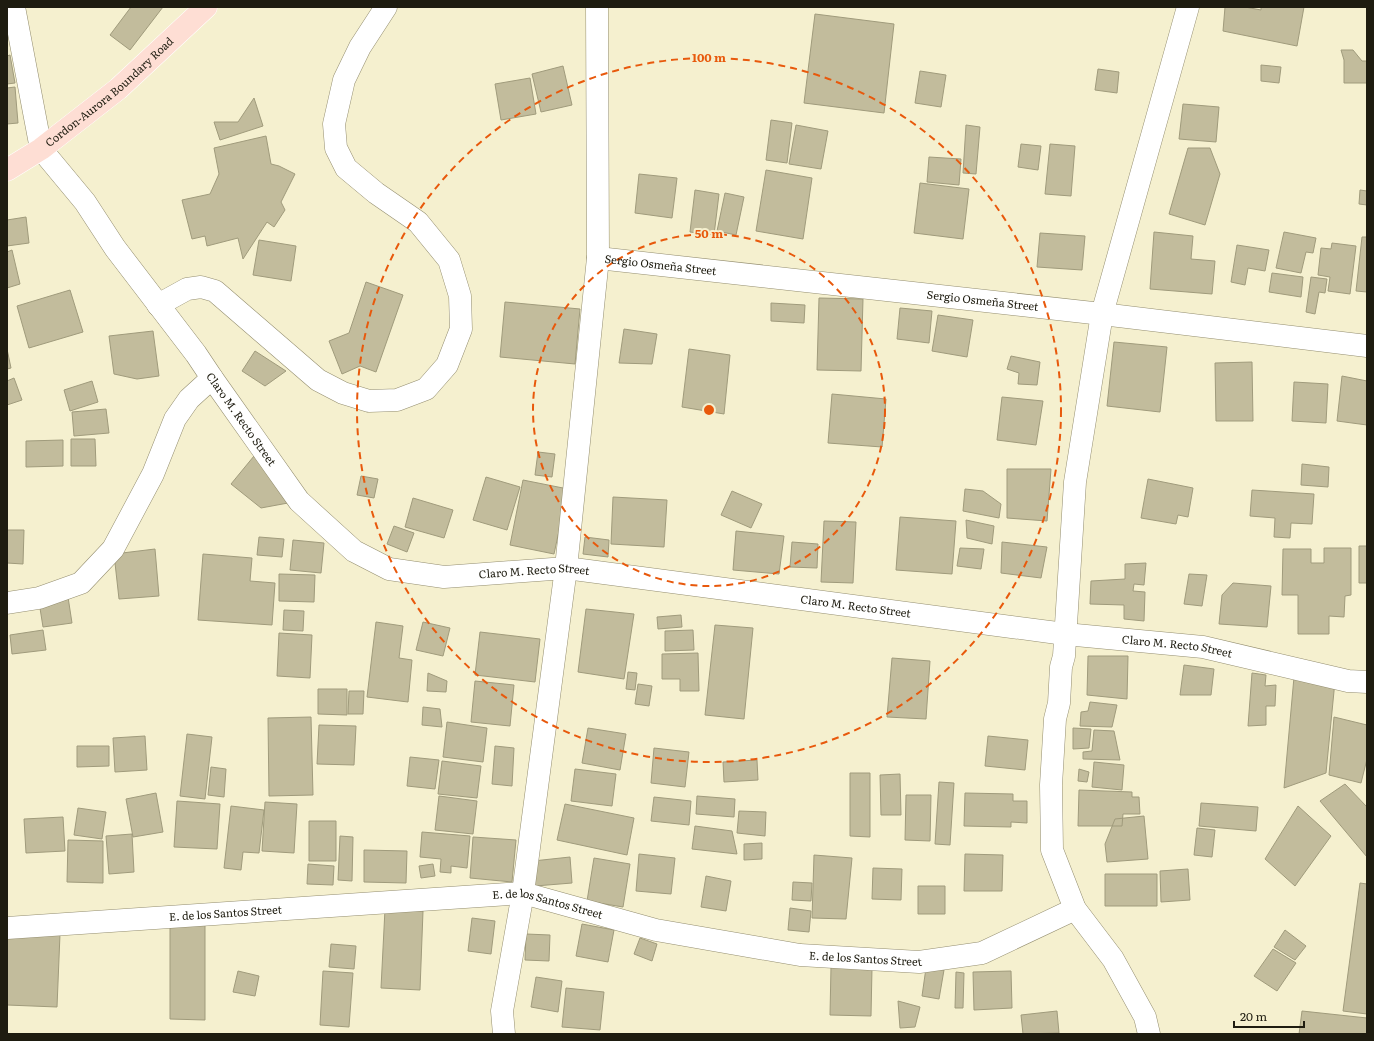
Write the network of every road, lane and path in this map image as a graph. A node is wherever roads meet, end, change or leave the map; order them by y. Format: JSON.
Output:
{"nodes":[{"id":1,"x":14,"y":7,"type":"edge"},
{"id":2,"x":206,"y":7,"type":"edge"},
{"id":3,"x":386,"y":7,"type":"edge"},
{"id":4,"x":597,"y":7,"type":"edge"},
{"id":5,"x":1188,"y":7,"type":"edge"},
{"id":6,"x":41,"y":149,"type":"junction"},
{"id":7,"x":7,"y":170,"type":"edge"},
{"id":8,"x":598,"y":258,"type":"junction"},
{"id":9,"x":158,"y":305,"type":"junction"},
{"id":10,"x":1102,"y":314,"type":"junction"},
{"id":11,"x":1367,"y":346,"type":"edge"},
{"id":12,"x":212,"y":378,"type":"junction"},
{"id":13,"x":566,"y":568,"type":"junction"},
{"id":14,"x":7,"y":603,"type":"edge"},
{"id":15,"x":1064,"y":634,"type":"junction"},
{"id":16,"x":1367,"y":682,"type":"edge"},
{"id":17,"x":523,"y":893,"type":"junction"},
{"id":18,"x":1074,"y":909,"type":"junction"},
{"id":19,"x":7,"y":928,"type":"edge"},
{"id":20,"x":504,"y":1034,"type":"edge"},
{"id":21,"x":1149,"y":1034,"type":"edge"}],
"edges":[{"from":1,"to":6,"type":"street","name":"Claro M. Recto Street"},
{"from":2,"to":6,"type":"main road","name":"Cordon-Aurora Boundary Road"},
{"from":3,"to":9,"type":"street"},
{"from":4,"to":8,"type":"street"},
{"from":5,"to":10,"type":"street"},
{"from":6,"to":7,"type":"main road","name":"Cordon-Aurora Boundary Road"},
{"from":6,"to":9,"type":"street","name":"Claro M. Recto Street"},
{"from":8,"to":10,"type":"street","name":"Sergio Osmeña Street"},
{"from":8,"to":13,"type":"street"},
{"from":9,"to":12,"type":"street","name":"Claro M. Recto Street"},
{"from":10,"to":11,"type":"street","name":"Sergio Osmeña Street"},
{"from":10,"to":15,"type":"street"},
{"from":12,"to":13,"type":"street","name":"Claro M. Recto Street"},
{"from":12,"to":14,"type":"street"},
{"from":13,"to":15,"type":"street","name":"Claro M. Recto Street"},
{"from":13,"to":17,"type":"street"},
{"from":15,"to":16,"type":"street","name":"Claro M. Recto Street"},
{"from":15,"to":18,"type":"street"},
{"from":17,"to":18,"type":"street","name":"E. de los Santos Street"},
{"from":17,"to":19,"type":"street","name":"E. de los Santos Street"},
{"from":17,"to":20,"type":"street"},
{"from":18,"to":21,"type":"street"}]}
